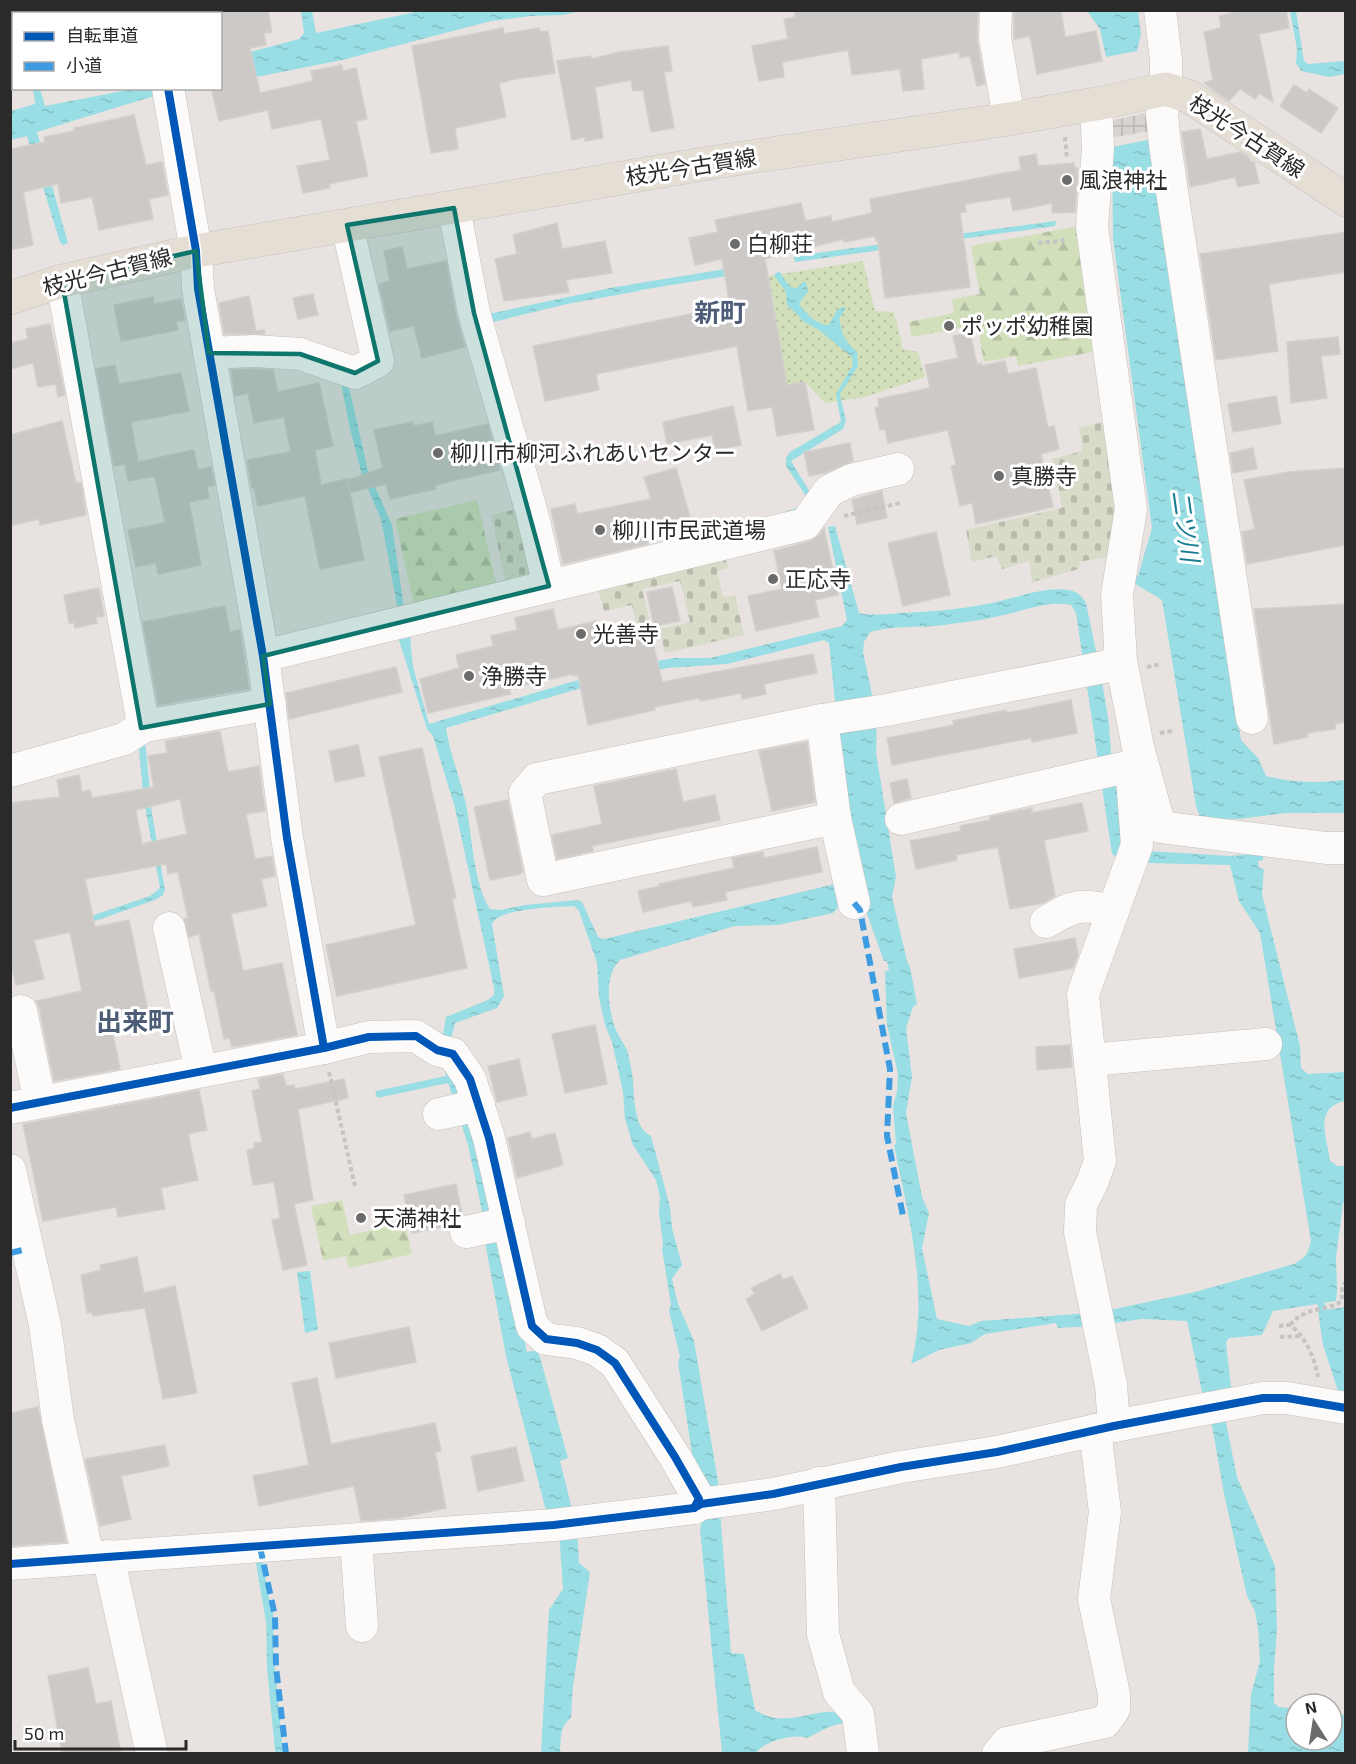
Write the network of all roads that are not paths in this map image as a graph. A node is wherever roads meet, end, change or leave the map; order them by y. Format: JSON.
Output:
{"nodes":[{"id":1,"x":996,"y":10,"type":"edge"},
{"id":2,"x":1160,"y":10,"type":"edge"},
{"id":3,"x":1166,"y":89,"type":"junction"},
{"id":4,"x":169,"y":94,"type":"edge"},
{"id":5,"x":1096,"y":104,"type":"junction"},
{"id":6,"x":1009,"y":119,"type":"junction"},
{"id":7,"x":1346,"y":200,"type":"edge"},
{"id":8,"x":454,"y":208,"type":"junction"},
{"id":9,"x":348,"y":225,"type":"junction"},
{"id":10,"x":196,"y":251,"type":"junction"},
{"id":11,"x":62,"y":281,"type":"junction"},
{"id":12,"x":10,"y":298,"type":"edge"},
{"id":13,"x":209,"y":352,"type":"junction"},
{"id":14,"x":898,"y":469,"type":"dead end"},
{"id":15,"x":549,"y":586,"type":"junction"},
{"id":16,"x":262,"y":657,"type":"junction"},
{"id":17,"x":1101,"y":666,"type":"junction"},
{"id":18,"x":270,"y":704,"type":"junction"},
{"id":19,"x":1252,"y":718,"type":"dead end"},
{"id":20,"x":829,"y":719,"type":"junction"},
{"id":21,"x":148,"y":726,"type":"junction"},
{"id":22,"x":1119,"y":764,"type":"junction"},
{"id":23,"x":10,"y":771,"type":"edge"},
{"id":24,"x":835,"y":818,"type":"junction"},
{"id":25,"x":901,"y":819,"type":"dead end"},
{"id":26,"x":1346,"y":848,"type":"edge"},
{"id":27,"x":851,"y":893,"type":"dead end"},
{"id":28,"x":1113,"y":911,"type":"junction"},
{"id":29,"x":1046,"y":922,"type":"dead end"},
{"id":30,"x":168,"y":928,"type":"dead end"},
{"id":31,"x":21,"y":1011,"type":"dead end"},
{"id":32,"x":1266,"y":1044,"type":"dead end"},
{"id":33,"x":324,"y":1048,"type":"junction"},
{"id":34,"x":1090,"y":1060,"type":"junction"},
{"id":35,"x":201,"y":1071,"type":"junction"},
{"id":36,"x":25,"y":1105,"type":"edge"},
{"id":37,"x":10,"y":1170,"type":"edge"},
{"id":38,"x":1333,"y":1406,"type":"edge"},
{"id":39,"x":1105,"y":1428,"type":"junction"},
{"id":40,"x":819,"y":1483,"type":"junction"},
{"id":41,"x":705,"y":1505,"type":"junction"},
{"id":42,"x":356,"y":1540,"type":"junction"},
{"id":43,"x":98,"y":1557,"type":"junction"},
{"id":44,"x":10,"y":1564,"type":"edge"},
{"id":45,"x":362,"y":1626,"type":"dead end"},
{"id":46,"x":152,"y":1754,"type":"edge"},
{"id":47,"x":863,"y":1754,"type":"edge"},
{"id":48,"x":998,"y":1754,"type":"edge"}],
"edges":[{"from":1,"to":6,"type":"street"},
{"from":2,"to":3,"type":"street"},
{"from":3,"to":5,"type":"main road","name":"枝光今古賀線"},
{"from":3,"to":7,"type":"main road","name":"枝光今古賀線"},
{"from":3,"to":19,"type":"street"},
{"from":4,"to":10,"type":"street"},
{"from":5,"to":6,"type":"main road","name":"枝光今古賀線"},
{"from":5,"to":17,"type":"street"},
{"from":6,"to":8,"type":"main road","name":"枝光今古賀線"},
{"from":8,"to":9,"type":"main road","name":"枝光今古賀線"},
{"from":8,"to":15,"type":"street"},
{"from":9,"to":10,"type":"main road","name":"枝光今古賀線"},
{"from":9,"to":13,"type":"street"},
{"from":10,"to":11,"type":"main road","name":"枝光今古賀線"},
{"from":10,"to":13,"type":"street"},
{"from":11,"to":12,"type":"main road","name":"枝光今古賀線"},
{"from":11,"to":21,"type":"street"},
{"from":13,"to":16,"type":"street"},
{"from":14,"to":15,"type":"street"},
{"from":15,"to":16,"type":"street"},
{"from":16,"to":18,"type":"street"},
{"from":17,"to":20,"type":"street"},
{"from":17,"to":22,"type":"street"},
{"from":18,"to":21,"type":"street"},
{"from":18,"to":33,"type":"street"},
{"from":20,"to":24,"type":"street"},
{"from":20,"to":24,"type":"street"},
{"from":21,"to":23,"type":"street"},
{"from":22,"to":25,"type":"street"},
{"from":22,"to":26,"type":"street"},
{"from":22,"to":28,"type":"street"},
{"from":24,"to":27,"type":"street"},
{"from":28,"to":29,"type":"street"},
{"from":28,"to":34,"type":"street"},
{"from":30,"to":35,"type":"street"},
{"from":31,"to":36,"type":"street"},
{"from":32,"to":34,"type":"street"},
{"from":33,"to":35,"type":"street"},
{"from":33,"to":41,"type":"street"},
{"from":34,"to":39,"type":"street"},
{"from":35,"to":36,"type":"street"},
{"from":37,"to":43,"type":"street"},
{"from":38,"to":39,"type":"street"},
{"from":39,"to":40,"type":"street"},
{"from":39,"to":48,"type":"street"},
{"from":40,"to":41,"type":"street"},
{"from":40,"to":47,"type":"street"},
{"from":41,"to":42,"type":"street"},
{"from":42,"to":43,"type":"street"},
{"from":42,"to":45,"type":"street"},
{"from":43,"to":44,"type":"street"},
{"from":43,"to":46,"type":"street"}]}
